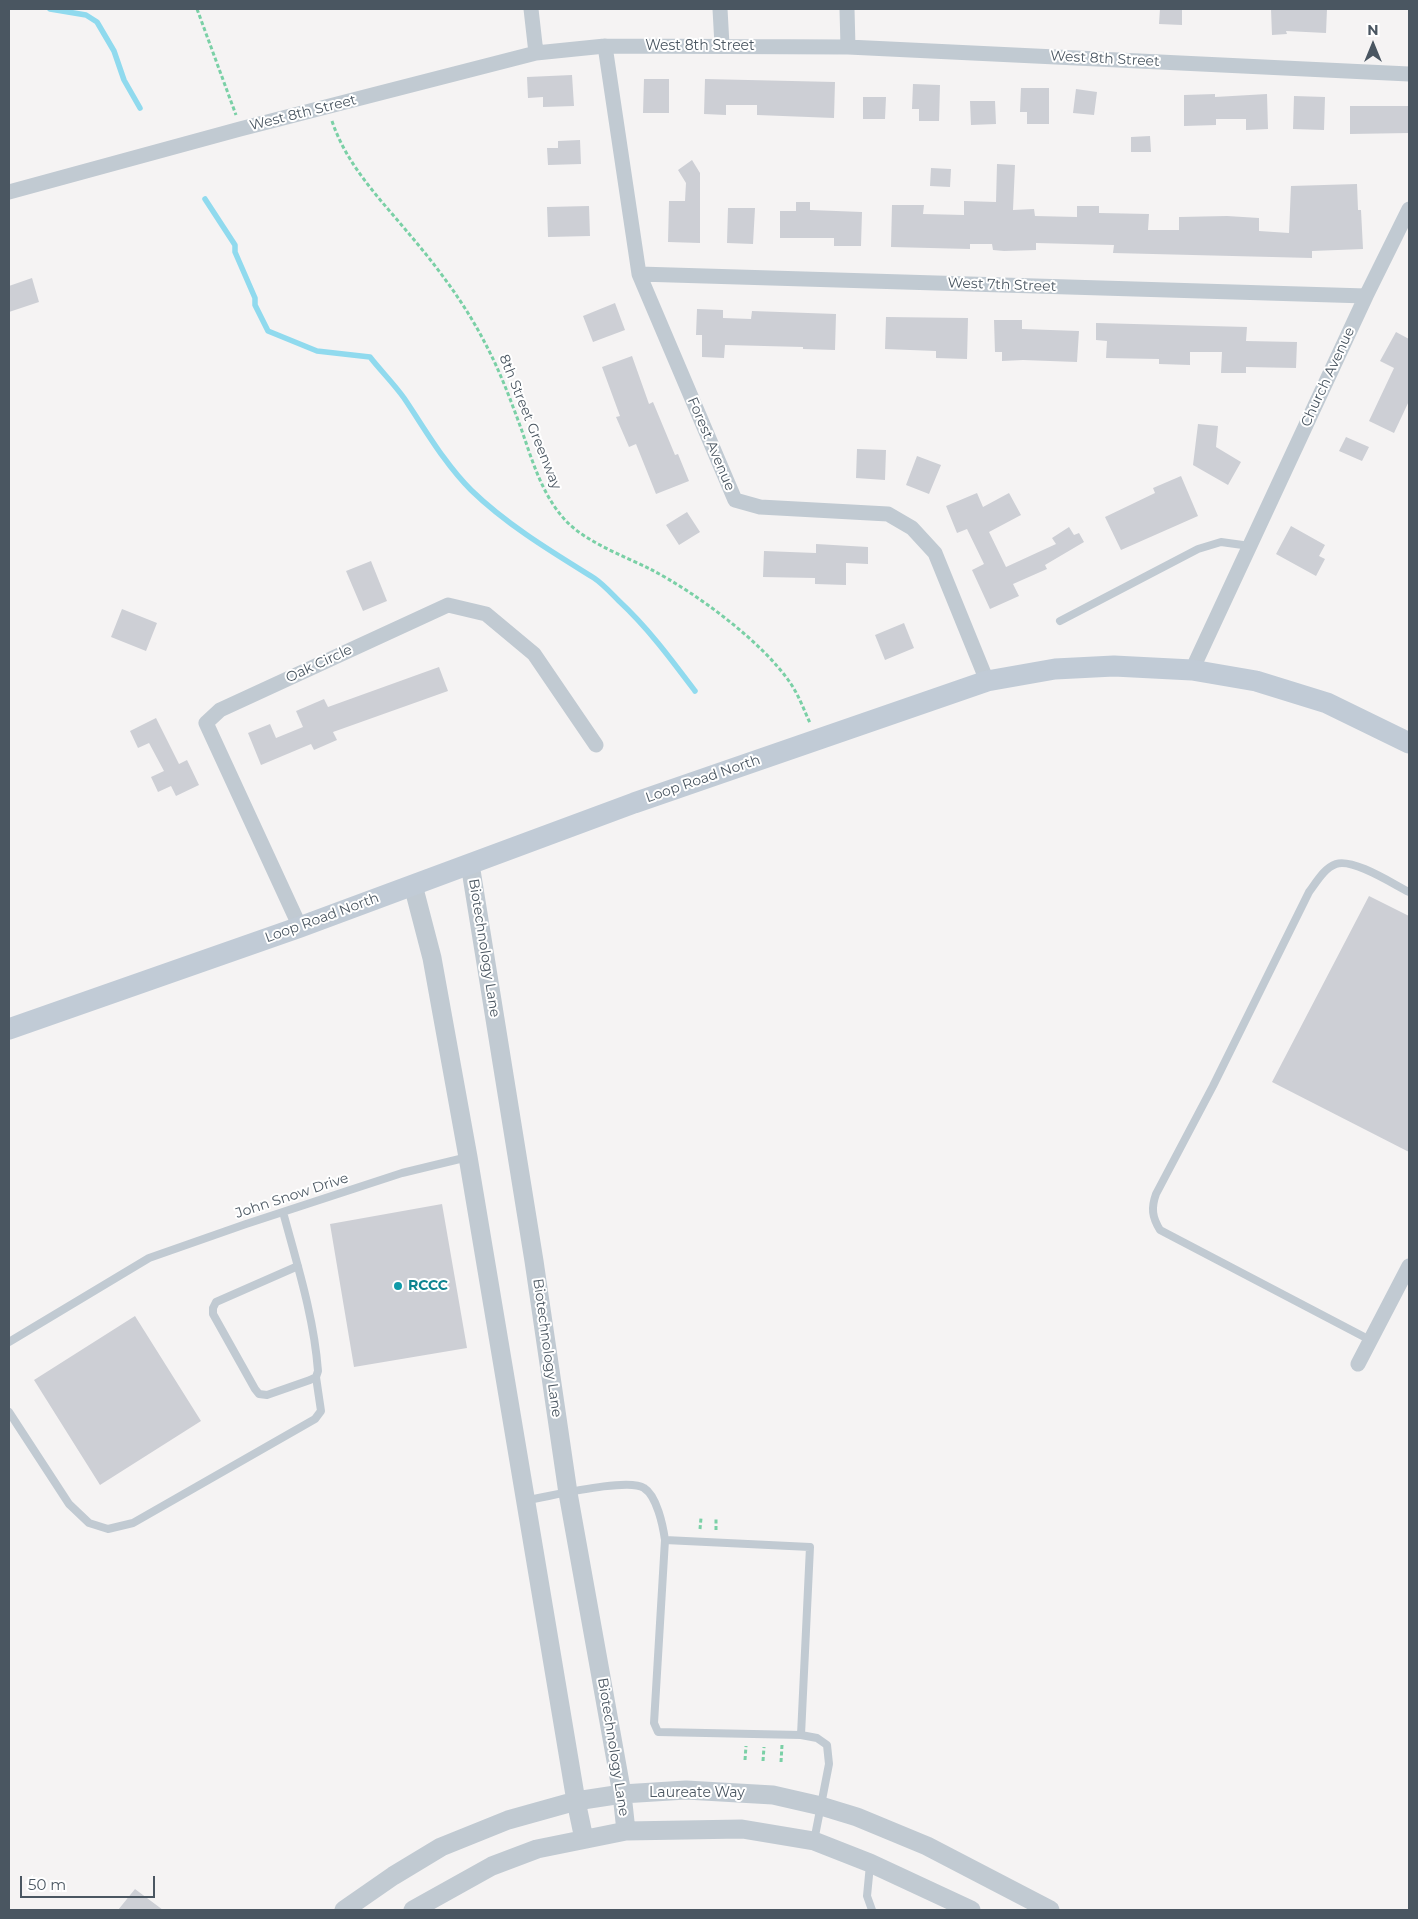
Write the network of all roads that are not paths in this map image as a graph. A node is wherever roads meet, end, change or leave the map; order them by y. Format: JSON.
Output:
{"nodes":[{"id":1,"x":531,"y":9,"type":"edge"},
{"id":2,"x":720,"y":9,"type":"edge"},
{"id":3,"x":847,"y":9,"type":"edge"},
{"id":4,"x":722,"y":45,"type":"junction"},
{"id":5,"x":605,"y":46,"type":"junction"},
{"id":6,"x":848,"y":47,"type":"junction"},
{"id":7,"x":536,"y":53,"type":"junction"},
{"id":8,"x":1409,"y":74,"type":"edge"},
{"id":9,"x":9,"y":192,"type":"edge"},
{"id":10,"x":1409,"y":209,"type":"edge"},
{"id":11,"x":639,"y":274,"type":"junction"},
{"id":12,"x":1366,"y":296,"type":"junction"},
{"id":13,"x":1250,"y":546,"type":"junction"},
{"id":14,"x":1060,"y":621,"type":"dead end"},
{"id":15,"x":1192,"y":670,"type":"junction"},
{"id":16,"x":987,"y":681,"type":"junction"},
{"id":17,"x":1409,"y":742,"type":"edge"},
{"id":18,"x":596,"y":745,"type":"dead end"},
{"id":19,"x":470,"y":864,"type":"junction"},
{"id":20,"x":413,"y":885,"type":"junction"},
{"id":21,"x":1409,"y":892,"type":"edge"},
{"id":22,"x":300,"y":927,"type":"junction"},
{"id":23,"x":9,"y":1029,"type":"edge"},
{"id":24,"x":468,"y":1157,"type":"junction"},
{"id":25,"x":283,"y":1212,"type":"junction"},
{"id":26,"x":298,"y":1266,"type":"junction"},
{"id":27,"x":1409,"y":1266,"type":"edge"},
{"id":28,"x":1370,"y":1340,"type":"junction"},
{"id":29,"x":9,"y":1342,"type":"edge"},
{"id":30,"x":1358,"y":1364,"type":"dead end"},
{"id":31,"x":316,"y":1377,"type":"junction"},
{"id":32,"x":9,"y":1412,"type":"edge"},
{"id":33,"x":568,"y":1493,"type":"junction"},
{"id":34,"x":525,"y":1501,"type":"junction"},
{"id":35,"x":665,"y":1540,"type":"junction"},
{"id":36,"x":801,"y":1736,"type":"junction"},
{"id":37,"x":622,"y":1794,"type":"junction"},
{"id":38,"x":576,"y":1801,"type":"junction"},
{"id":39,"x":821,"y":1806,"type":"junction"},
{"id":40,"x":626,"y":1831,"type":"junction"},
{"id":41,"x":584,"y":1839,"type":"junction"},
{"id":42,"x":814,"y":1841,"type":"junction"},
{"id":43,"x":870,"y":1863,"type":"junction"},
{"id":44,"x":346,"y":1910,"type":"edge"},
{"id":45,"x":413,"y":1910,"type":"edge"},
{"id":46,"x":872,"y":1910,"type":"edge"},
{"id":47,"x":971,"y":1910,"type":"edge"},
{"id":48,"x":1050,"y":1910,"type":"edge"}],
"edges":[{"from":1,"to":7,"type":"street"},
{"from":2,"to":4,"type":"street"},
{"from":3,"to":6,"type":"street"},
{"from":4,"to":5,"type":"street","name":"West 8th Street"},
{"from":4,"to":6,"type":"street","name":"West 8th Street"},
{"from":5,"to":7,"type":"street","name":"West 8th Street"},
{"from":5,"to":11,"type":"street","name":"Forest Avenue"},
{"from":6,"to":8,"type":"street","name":"West 8th Street"},
{"from":7,"to":9,"type":"street","name":"West 8th Street"},
{"from":10,"to":12,"type":"street","name":"Church Avenue"},
{"from":11,"to":12,"type":"street","name":"West 7th Street"},
{"from":11,"to":16,"type":"street","name":"Forest Avenue"},
{"from":12,"to":13,"type":"street","name":"Church Avenue"},
{"from":13,"to":14,"type":"lane"},
{"from":13,"to":15,"type":"street","name":"Church Avenue"},
{"from":15,"to":16,"type":"main road","name":"Loop Road North"},
{"from":15,"to":17,"type":"main road","name":"Loop Road North"},
{"from":16,"to":19,"type":"main road","name":"Loop Road North"},
{"from":18,"to":22,"type":"street","name":"Oak Circle"},
{"from":19,"to":20,"type":"main road","name":"Loop Road North"},
{"from":19,"to":33,"type":"street","name":"Biotechnology Lane"},
{"from":20,"to":22,"type":"main road","name":"Loop Road North"},
{"from":20,"to":24,"type":"street"},
{"from":21,"to":28,"type":"lane"},
{"from":22,"to":23,"type":"main road","name":"Loop Road North"},
{"from":24,"to":25,"type":"lane","name":"John Snow Drive"},
{"from":24,"to":34,"type":"street"},
{"from":25,"to":26,"type":"lane"},
{"from":25,"to":29,"type":"lane","name":"John Snow Drive"},
{"from":26,"to":31,"type":"lane"},
{"from":26,"to":31,"type":"lane"},
{"from":27,"to":28,"type":"street"},
{"from":28,"to":30,"type":"street"},
{"from":31,"to":32,"type":"lane"},
{"from":33,"to":34,"type":"lane"},
{"from":33,"to":35,"type":"lane"},
{"from":33,"to":37,"type":"street","name":"Biotechnology Lane"},
{"from":34,"to":38,"type":"street"},
{"from":35,"to":36,"type":"lane"},
{"from":35,"to":36,"type":"lane"},
{"from":36,"to":39,"type":"lane"},
{"from":37,"to":38,"type":"street","name":"Laureate Way"},
{"from":37,"to":39,"type":"street","name":"Laureate Way"},
{"from":37,"to":40,"type":"street","name":"Biotechnology Lane"},
{"from":38,"to":41,"type":"street"},
{"from":38,"to":44,"type":"street","name":"Laureate Way"},
{"from":39,"to":42,"type":"lane"},
{"from":39,"to":48,"type":"street","name":"Laureate Way"},
{"from":40,"to":41,"type":"street"},
{"from":40,"to":42,"type":"street"},
{"from":41,"to":45,"type":"street"},
{"from":42,"to":43,"type":"street"},
{"from":43,"to":46,"type":"lane"},
{"from":43,"to":47,"type":"street"}]}
